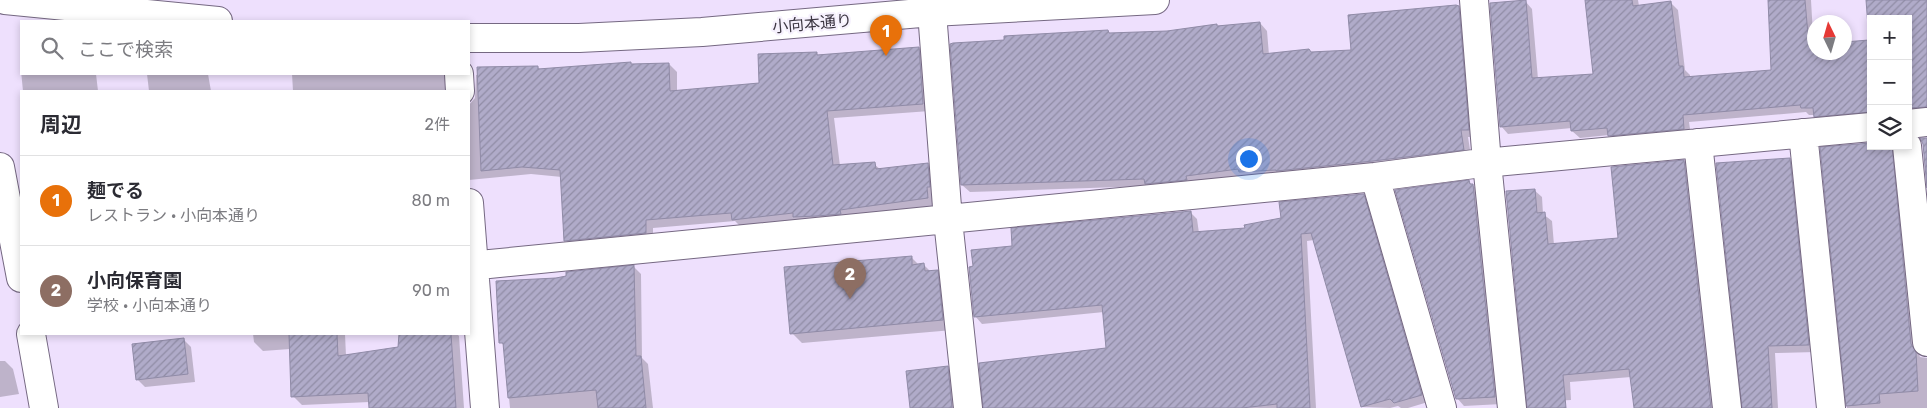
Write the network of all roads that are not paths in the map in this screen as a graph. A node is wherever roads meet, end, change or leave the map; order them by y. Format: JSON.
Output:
{"nodes":[{"id":1,"x":5,"y":0,"type":"edge"},
{"id":2,"x":1154,"y":0,"type":"edge"},
{"id":3,"x":1474,"y":0,"type":"edge"},
{"id":4,"x":932,"y":12,"type":"junction"},
{"id":5,"x":208,"y":20,"type":"edge"},
{"id":6,"x":470,"y":38,"type":"edge"},
{"id":7,"x":459,"y":75,"type":"edge"},
{"id":8,"x":460,"y":90,"type":"edge"},
{"id":9,"x":1927,"y":122,"type":"edge"},
{"id":10,"x":1912,"y":124,"type":"edge"},
{"id":11,"x":1867,"y":127,"type":"edge"},
{"id":12,"x":1803,"y":133,"type":"junction"},
{"id":13,"x":1698,"y":143,"type":"junction"},
{"id":14,"x":1907,"y":150,"type":"edge"},
{"id":15,"x":1487,"y":163,"type":"junction"},
{"id":16,"x":0,"y":167,"type":"edge"},
{"id":17,"x":1375,"y":176,"type":"junction"},
{"id":18,"x":948,"y":220,"type":"junction"},
{"id":19,"x":470,"y":234,"type":"edge"},
{"id":20,"x":471,"y":266,"type":"edge"},
{"id":21,"x":20,"y":273,"type":"edge"},
{"id":22,"x":31,"y":335,"type":"edge"},
{"id":23,"x":1927,"y":342,"type":"edge"},
{"id":24,"x":44,"y":408,"type":"edge"},
{"id":25,"x":485,"y":408,"type":"edge"},
{"id":26,"x":968,"y":408,"type":"edge"},
{"id":27,"x":1442,"y":408,"type":"edge"},
{"id":28,"x":1512,"y":408,"type":"edge"},
{"id":29,"x":1727,"y":408,"type":"edge"},
{"id":30,"x":1831,"y":408,"type":"edge"}],
"edges":[{"from":1,"to":5,"type":"street"},
{"from":2,"to":4,"type":"street","name":"小向本通り"},
{"from":3,"to":15,"type":"street"},
{"from":4,"to":6,"type":"street","name":"小向本通り"},
{"from":4,"to":18,"type":"street"},
{"from":7,"to":8,"type":"street"},
{"from":9,"to":10,"type":"street"},
{"from":11,"to":12,"type":"street"},
{"from":12,"to":13,"type":"street"},
{"from":12,"to":30,"type":"street"},
{"from":13,"to":15,"type":"street"},
{"from":13,"to":29,"type":"street"},
{"from":14,"to":23,"type":"street"},
{"from":15,"to":17,"type":"street"},
{"from":15,"to":28,"type":"street"},
{"from":16,"to":21,"type":"street"},
{"from":17,"to":18,"type":"street"},
{"from":17,"to":27,"type":"street"},
{"from":18,"to":20,"type":"street"},
{"from":18,"to":26,"type":"street"},
{"from":19,"to":20,"type":"street"},
{"from":20,"to":25,"type":"street"},
{"from":22,"to":24,"type":"street"}]}
